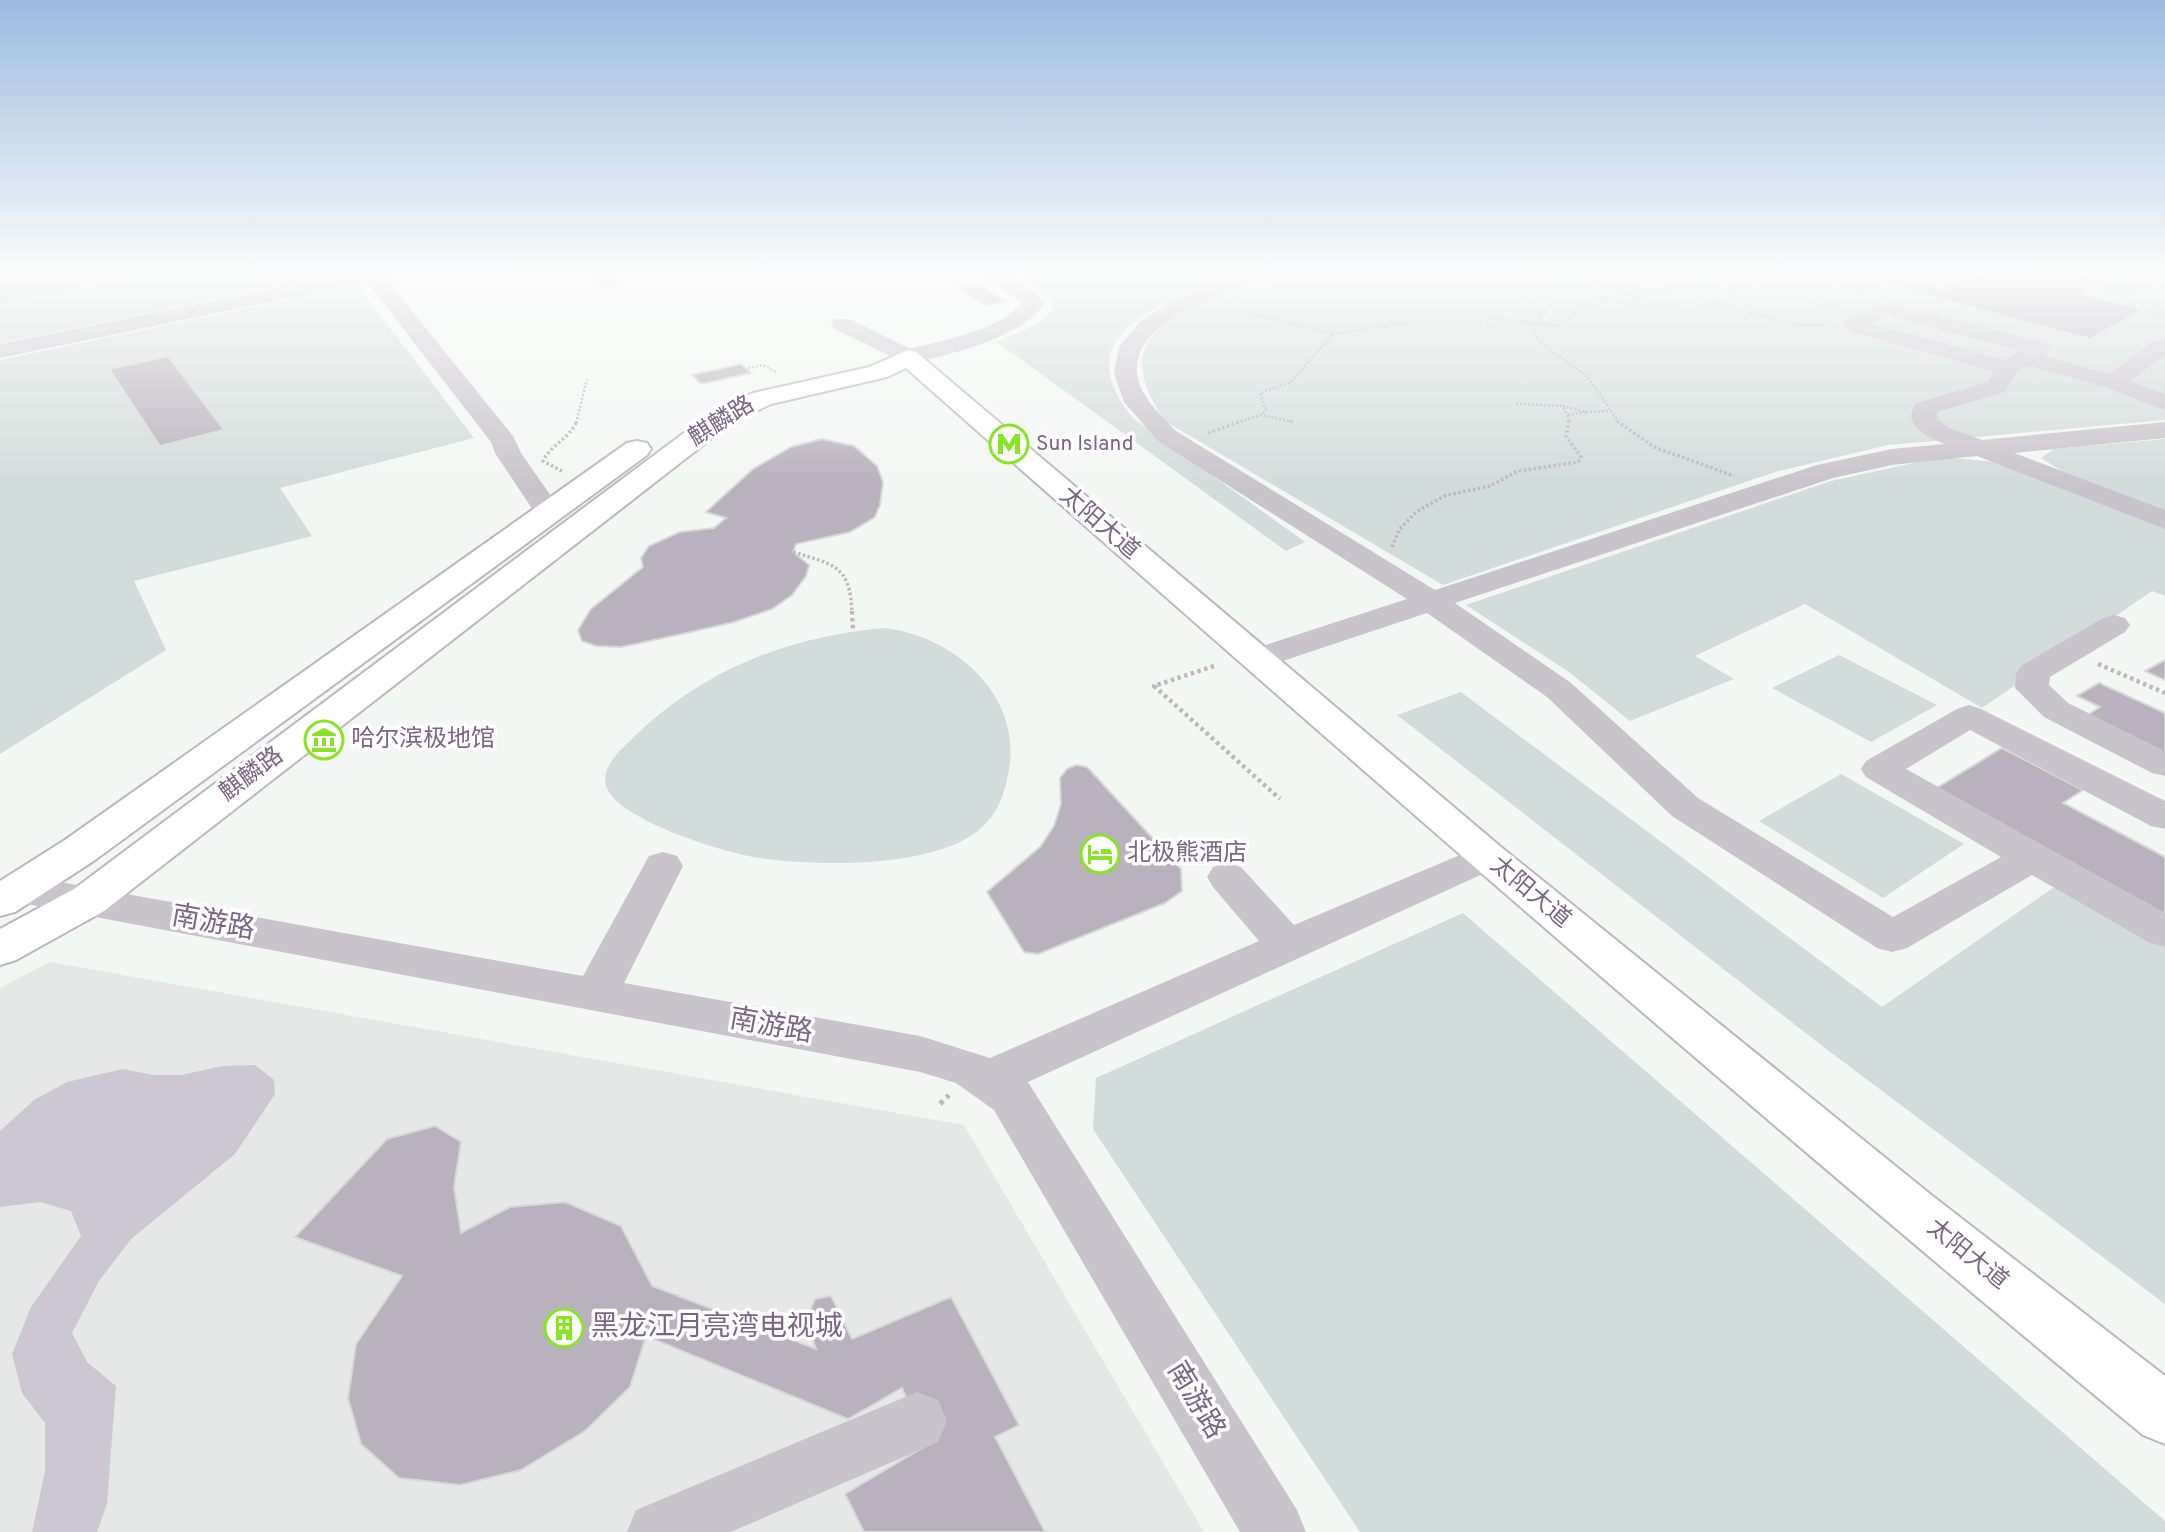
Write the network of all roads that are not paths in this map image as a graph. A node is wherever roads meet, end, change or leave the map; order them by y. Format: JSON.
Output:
{"nodes":[{"id":1,"x":42,"y":342,"type":"edge"},
{"id":2,"x":432,"y":342,"type":"edge"},
{"id":3,"x":879,"y":342,"type":"edge"},
{"id":4,"x":952,"y":342,"type":"edge"},
{"id":5,"x":1134,"y":342,"type":"edge"},
{"id":6,"x":1944,"y":342,"type":"edge"},
{"id":7,"x":1970,"y":342,"type":"edge"},
{"id":8,"x":2163,"y":346,"type":"dead end"},
{"id":9,"x":0,"y":351,"type":"edge"},
{"id":10,"x":908,"y":357,"type":"junction"},
{"id":11,"x":2024,"y":358,"type":"junction"},
{"id":12,"x":2113,"y":382,"type":"junction"},
{"id":13,"x":2165,"y":403,"type":"edge"},
{"id":14,"x":2165,"y":430,"type":"edge"},
{"id":15,"x":1979,"y":448,"type":"junction"},
{"id":16,"x":550,"y":513,"type":"junction"},
{"id":17,"x":2165,"y":520,"type":"edge"},
{"id":18,"x":1431,"y":601,"type":"junction"},
{"id":19,"x":2115,"y":625,"type":"dead end"},
{"id":20,"x":1256,"y":659,"type":"junction"},
{"id":21,"x":2165,"y":765,"type":"edge"},
{"id":22,"x":2161,"y":811,"type":"edge"},
{"id":23,"x":1486,"y":857,"type":"junction"},
{"id":24,"x":2032,"y":857,"type":"junction"},
{"id":25,"x":663,"y":866,"type":"dead end"},
{"id":26,"x":1227,"y":877,"type":"dead end"},
{"id":27,"x":11,"y":895,"type":"edge"},
{"id":28,"x":89,"y":900,"type":"junction"},
{"id":29,"x":2165,"y":932,"type":"edge"},
{"id":30,"x":1287,"y":946,"type":"junction"},
{"id":31,"x":0,"y":949,"type":"edge"},
{"id":32,"x":595,"y":995,"type":"junction"},
{"id":33,"x":987,"y":1080,"type":"junction"},
{"id":34,"x":2165,"y":1414,"type":"edge"},
{"id":35,"x":917,"y":1421,"type":"dead end"},
{"id":36,"x":658,"y":1532,"type":"edge"},
{"id":37,"x":1275,"y":1532,"type":"edge"}],
"edges":[{"from":1,"to":9,"type":"street"},
{"from":2,"to":16,"type":"street"},
{"from":3,"to":10,"type":"street"},
{"from":4,"to":10,"type":"street"},
{"from":5,"to":18,"type":"street"},
{"from":6,"to":11,"type":"street"},
{"from":7,"to":11,"type":"street"},
{"from":8,"to":12,"type":"street"},
{"from":10,"to":16,"type":"main road","name":"麒麟路"},
{"from":10,"to":20,"type":"main road","name":"太阳大道"},
{"from":10,"to":28,"type":"main road","name":"麒麟路"},
{"from":11,"to":12,"type":"street"},
{"from":11,"to":15,"type":"street"},
{"from":12,"to":13,"type":"street"},
{"from":14,"to":15,"type":"street"},
{"from":15,"to":17,"type":"street"},
{"from":15,"to":18,"type":"street"},
{"from":16,"to":27,"type":"main road","name":"麒麟路"},
{"from":18,"to":20,"type":"street"},
{"from":18,"to":24,"type":"street"},
{"from":19,"to":21,"type":"street"},
{"from":20,"to":23,"type":"main road","name":"太阳大道"},
{"from":22,"to":24,"type":"street"},
{"from":23,"to":30,"type":"street"},
{"from":23,"to":34,"type":"main road","name":"太阳大道"},
{"from":24,"to":29,"type":"street"},
{"from":25,"to":32,"type":"street"},
{"from":26,"to":30,"type":"street"},
{"from":27,"to":28,"type":"street","name":"南游路"},
{"from":28,"to":31,"type":"main road","name":"麒麟路"},
{"from":28,"to":32,"type":"street","name":"南游路"},
{"from":30,"to":33,"type":"street"},
{"from":32,"to":33,"type":"street","name":"南游路"},
{"from":33,"to":37,"type":"street","name":"南游路"},
{"from":35,"to":36,"type":"lane"}]}
